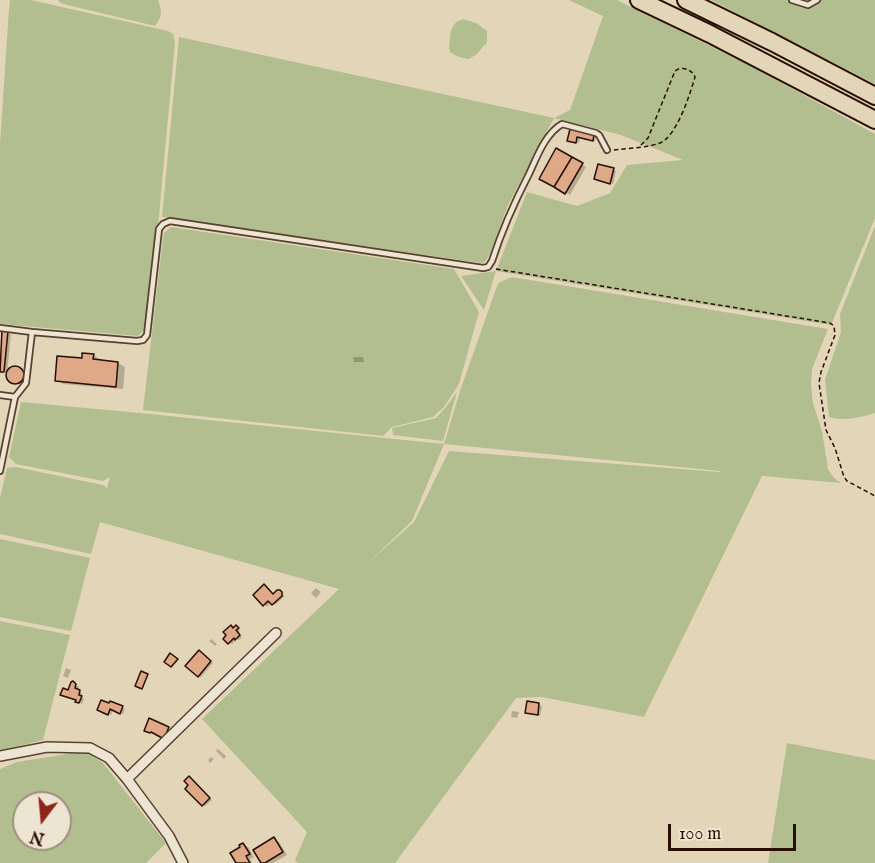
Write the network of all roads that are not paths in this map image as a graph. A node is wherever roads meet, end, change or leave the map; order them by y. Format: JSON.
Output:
{"nodes":[{"id":1,"x":639,"y":0,"type":"edge"},
{"id":2,"x":686,"y":0,"type":"edge"},
{"id":3,"x":792,"y":0,"type":"edge"},
{"id":4,"x":818,"y":0,"type":"edge"},
{"id":5,"x":875,"y":96,"type":"edge"},
{"id":6,"x":875,"y":120,"type":"edge"},
{"id":7,"x":607,"y":150,"type":"road end"},
{"id":8,"x":0,"y":328,"type":"edge"},
{"id":9,"x":32,"y":332,"type":"junction"},
{"id":10,"x":0,"y":395,"type":"edge"},
{"id":11,"x":15,"y":397,"type":"junction"},
{"id":12,"x":0,"y":471,"type":"edge"},
{"id":13,"x":276,"y":633,"type":"dead end"},
{"id":14,"x":0,"y":756,"type":"edge"},
{"id":15,"x":127,"y":779,"type":"junction"},
{"id":16,"x":183,"y":863,"type":"edge"}],
"edges":[{"from":1,"to":6,"type":"highway"},
{"from":2,"to":5,"type":"highway"},
{"from":3,"to":4,"type":"lane"},
{"from":7,"to":9,"type":"lane"},
{"from":8,"to":9,"type":"lane"},
{"from":9,"to":11,"type":"lane"},
{"from":10,"to":11,"type":"lane"},
{"from":11,"to":12,"type":"lane"},
{"from":13,"to":15,"type":"street"},
{"from":14,"to":15,"type":"street"},
{"from":15,"to":16,"type":"street"}]}
